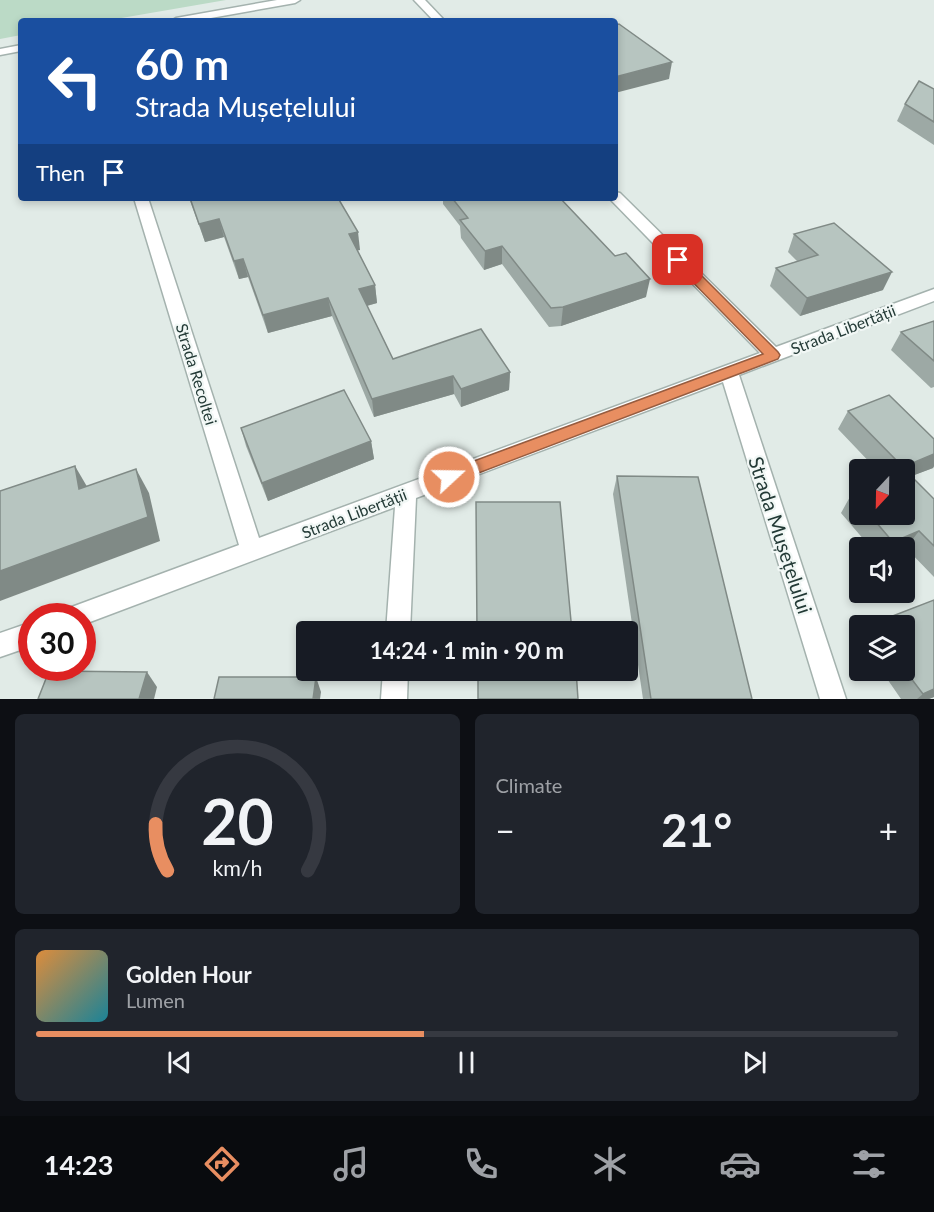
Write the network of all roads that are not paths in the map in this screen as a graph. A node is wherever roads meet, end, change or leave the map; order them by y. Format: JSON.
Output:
{"nodes":[{"id":1,"x":295,"y":0,"type":"edge"},
{"id":2,"x":419,"y":0,"type":"edge"},
{"id":3,"x":193,"y":18,"type":"edge"},
{"id":4,"x":437,"y":18,"type":"edge"},
{"id":5,"x":18,"y":49,"type":"edge"},
{"id":6,"x":0,"y":52,"type":"edge"},
{"id":7,"x":618,"y":199,"type":"edge"},
{"id":8,"x":142,"y":201,"type":"edge"},
{"id":9,"x":934,"y":295,"type":"edge"},
{"id":10,"x":773,"y":355,"type":"junction"},
{"id":11,"x":729,"y":372,"type":"junction"},
{"id":12,"x":406,"y":493,"type":"junction"},
{"id":13,"x":252,"y":551,"type":"junction"},
{"id":14,"x":96,"y":609,"type":"edge"},
{"id":15,"x":399,"y":621,"type":"edge"},
{"id":16,"x":18,"y":641,"type":"edge"},
{"id":17,"x":2,"y":649,"type":"edge"},
{"id":18,"x":395,"y":681,"type":"edge"},
{"id":19,"x":394,"y":699,"type":"edge"},
{"id":20,"x":833,"y":699,"type":"edge"}],
"edges":[{"from":1,"to":3,"type":"street"},
{"from":2,"to":4,"type":"street"},
{"from":5,"to":6,"type":"street"},
{"from":7,"to":10,"type":"street"},
{"from":8,"to":13,"type":"street","name":"Strada Recoltei"},
{"from":9,"to":10,"type":"street","name":"Strada Libertății"},
{"from":10,"to":11,"type":"street","name":"Strada Libertății"},
{"from":11,"to":12,"type":"street","name":"Strada Libertății"},
{"from":11,"to":20,"type":"street","name":"Strada Mușețelului"},
{"from":12,"to":13,"type":"street","name":"Strada Libertății"},
{"from":12,"to":15,"type":"street"},
{"from":13,"to":14,"type":"street","name":"Strada Libertății"},
{"from":16,"to":17,"type":"street"},
{"from":18,"to":19,"type":"street"}]}
